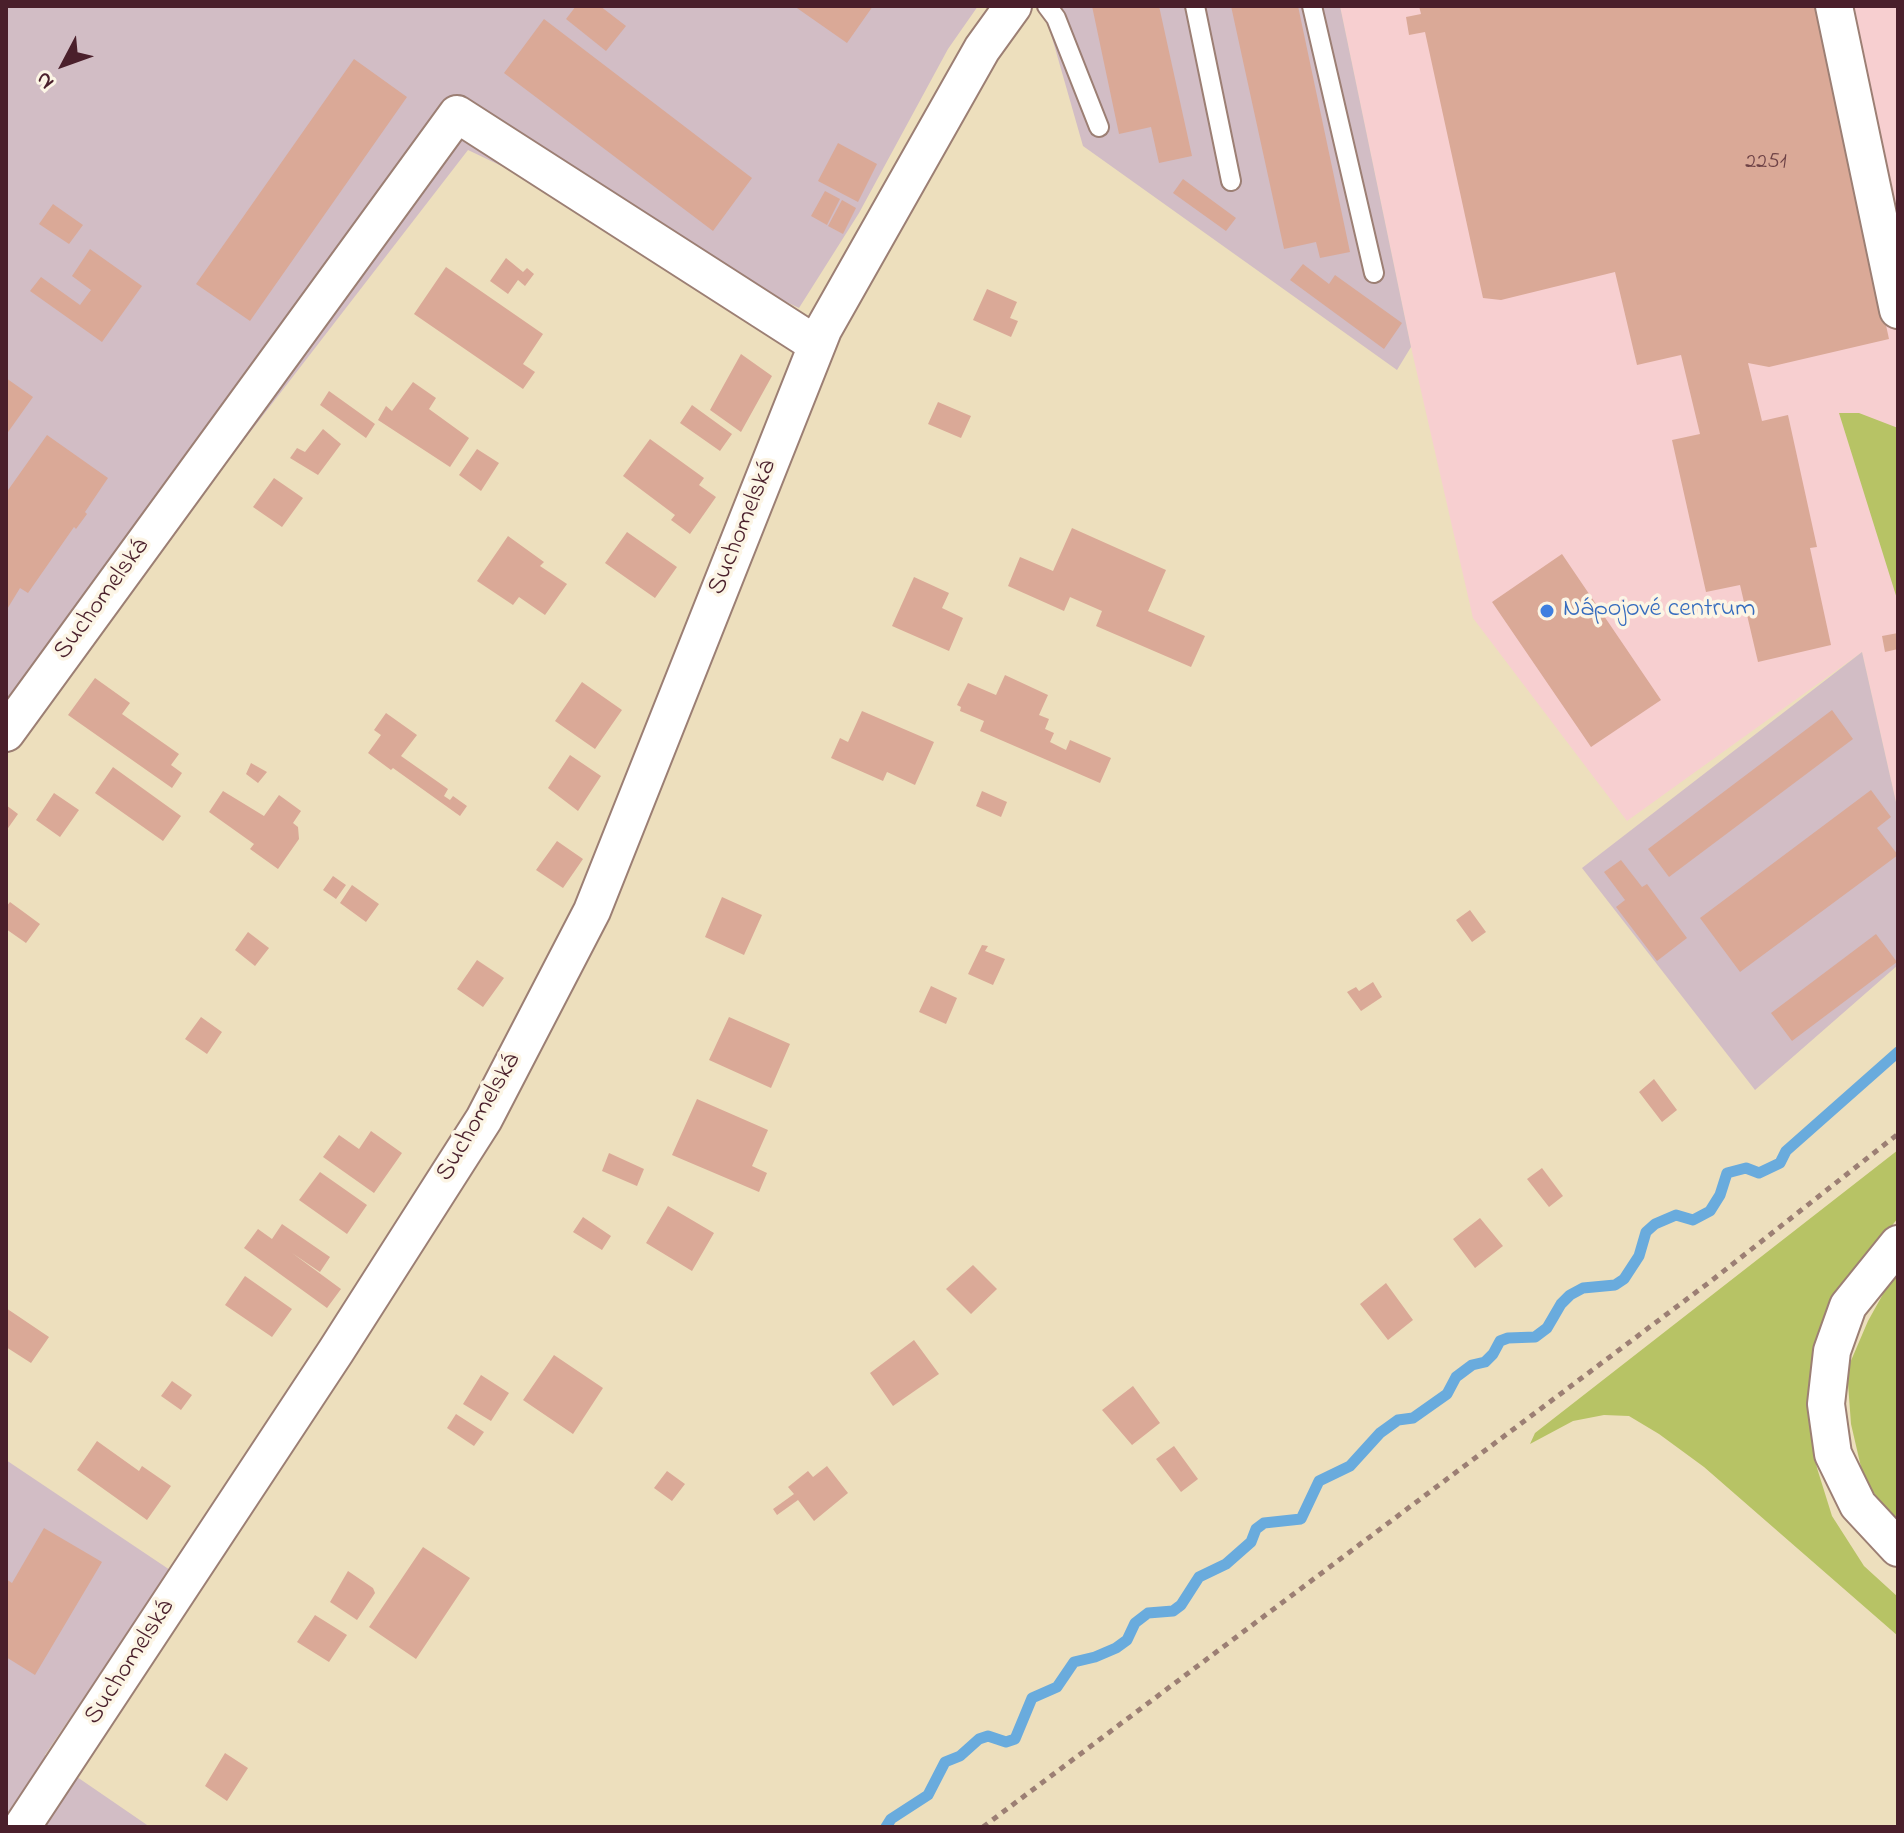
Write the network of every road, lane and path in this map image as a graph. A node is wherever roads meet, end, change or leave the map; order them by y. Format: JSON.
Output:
{"nodes":[{"id":1,"x":1013,"y":6,"type":"edge"},
{"id":2,"x":1047,"y":6,"type":"edge"},
{"id":3,"x":1195,"y":6,"type":"edge"},
{"id":4,"x":1312,"y":6,"type":"edge"},
{"id":5,"x":1834,"y":6,"type":"edge"},
{"id":6,"x":1099,"y":127,"type":"dead end"},
{"id":7,"x":1231,"y":181,"type":"dead end"},
{"id":8,"x":1374,"y":273,"type":"dead end"},
{"id":9,"x":1898,"y":310,"type":"edge"},
{"id":10,"x":817,"y":345,"type":"junction"},
{"id":11,"x":6,"y":733,"type":"edge"},
{"id":12,"x":1898,"y":1134,"type":"edge"},
{"id":13,"x":1898,"y":1244,"type":"edge"},
{"id":14,"x":1898,"y":1548,"type":"edge"},
{"id":15,"x":22,"y":1827,"type":"edge"},
{"id":16,"x":983,"y":1827,"type":"edge"}],
"edges":[{"from":1,"to":10,"type":"street","name":"Suchomelská"},
{"from":2,"to":6,"type":"lane"},
{"from":3,"to":7,"type":"lane"},
{"from":4,"to":8,"type":"lane"},
{"from":5,"to":9,"type":"street"},
{"from":10,"to":11,"type":"street","name":"Suchomelská"},
{"from":10,"to":15,"type":"street","name":"Suchomelská"},
{"from":12,"to":16,"type":"path"},
{"from":13,"to":14,"type":"street"}]}
